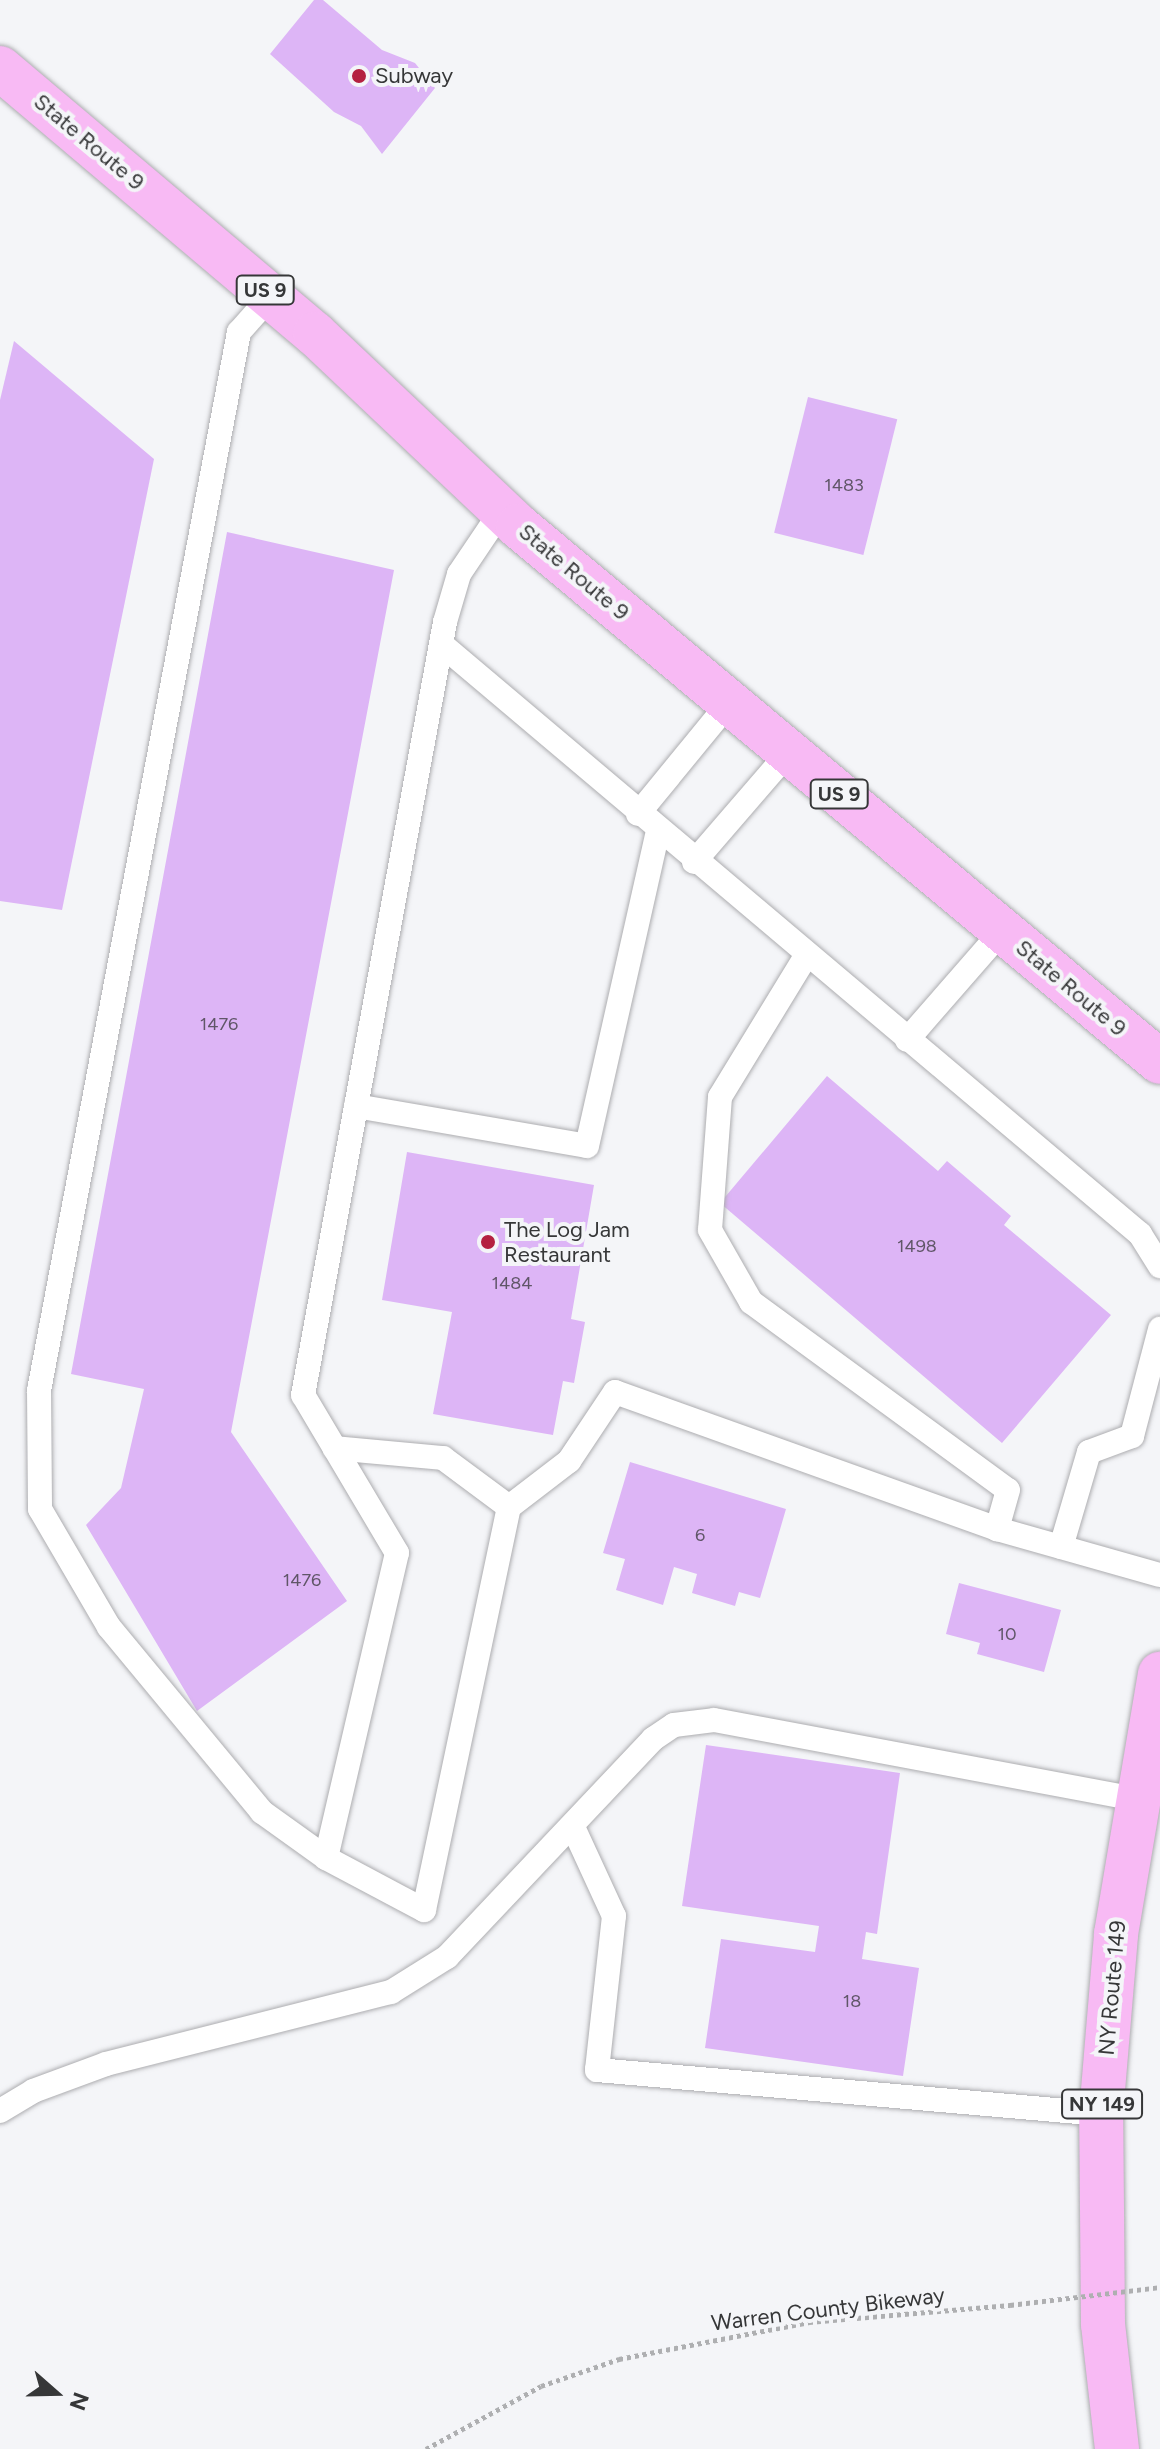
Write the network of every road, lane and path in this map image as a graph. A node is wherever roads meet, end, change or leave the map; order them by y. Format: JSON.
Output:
{"nodes":[{"id":1,"x":0,"y":68,"type":"edge"},
{"id":2,"x":271,"y":296,"type":"junction"},
{"id":3,"x":502,"y":510,"type":"junction"},
{"id":4,"x":441,"y":644,"type":"junction"},
{"id":5,"x":729,"y":703,"type":"junction"},
{"id":6,"x":789,"y":752,"type":"junction"},
{"id":7,"x":638,"y":814,"type":"junction"},
{"id":8,"x":658,"y":832,"type":"junction"},
{"id":9,"x":694,"y":862,"type":"junction"},
{"id":10,"x":1003,"y":930,"type":"junction"},
{"id":11,"x":806,"y":956,"type":"junction"},
{"id":12,"x":907,"y":1040,"type":"junction"},
{"id":13,"x":1160,"y":1062,"type":"edge"},
{"id":14,"x":356,"y":1106,"type":"junction"},
{"id":15,"x":1160,"y":1266,"type":"edge"},
{"id":16,"x":1160,"y":1329,"type":"edge"},
{"id":17,"x":334,"y":1448,"type":"junction"},
{"id":18,"x":509,"y":1507,"type":"junction"},
{"id":19,"x":997,"y":1529,"type":"junction"},
{"id":20,"x":1061,"y":1547,"type":"junction"},
{"id":21,"x":1160,"y":1575,"type":"edge"},
{"id":22,"x":1160,"y":1674,"type":"edge"},
{"id":23,"x":1135,"y":1799,"type":"junction"},
{"id":24,"x":573,"y":1827,"type":"junction"},
{"id":25,"x":326,"y":1858,"type":"junction"},
{"id":26,"x":0,"y":2111,"type":"edge"},
{"id":27,"x":1101,"y":2114,"type":"junction"},
{"id":28,"x":1160,"y":2287,"type":"edge"},
{"id":29,"x":426,"y":2449,"type":"edge"},
{"id":30,"x":1117,"y":2449,"type":"edge"}],
"edges":[{"from":1,"to":2,"type":"highway","name":"State Route 9","number":"US 9"},
{"from":2,"to":3,"type":"highway","name":"State Route 9","number":"US 9"},
{"from":2,"to":25,"type":"lane"},
{"from":3,"to":4,"type":"lane"},
{"from":3,"to":5,"type":"highway","name":"State Route 9","number":"US 9"},
{"from":4,"to":7,"type":"lane"},
{"from":4,"to":14,"type":"lane"},
{"from":5,"to":6,"type":"highway","name":"State Route 9","number":"US 9"},
{"from":5,"to":7,"type":"lane"},
{"from":6,"to":9,"type":"lane"},
{"from":6,"to":10,"type":"highway","name":"State Route 9","number":"US 9"},
{"from":7,"to":8,"type":"lane"},
{"from":8,"to":9,"type":"lane"},
{"from":8,"to":14,"type":"lane"},
{"from":9,"to":11,"type":"lane"},
{"from":10,"to":12,"type":"lane"},
{"from":10,"to":13,"type":"highway","name":"State Route 9","number":"US 9"},
{"from":11,"to":12,"type":"lane"},
{"from":11,"to":19,"type":"lane"},
{"from":12,"to":15,"type":"lane"},
{"from":14,"to":17,"type":"lane"},
{"from":16,"to":20,"type":"lane"},
{"from":17,"to":18,"type":"lane"},
{"from":17,"to":25,"type":"lane"},
{"from":18,"to":19,"type":"lane"},
{"from":18,"to":25,"type":"lane"},
{"from":19,"to":20,"type":"lane"},
{"from":20,"to":21,"type":"lane"},
{"from":22,"to":23,"type":"highway","name":"NY Route 149","number":"NY 149"},
{"from":23,"to":24,"type":"lane"},
{"from":23,"to":27,"type":"highway","name":"NY Route 149","number":"NY 149"},
{"from":24,"to":26,"type":"lane"},
{"from":24,"to":27,"type":"lane"},
{"from":27,"to":30,"type":"highway","name":"NY Route 149","number":"NY 149"},
{"from":28,"to":29,"type":"path","name":"Warren County Bikeway","bridge":true}]}
